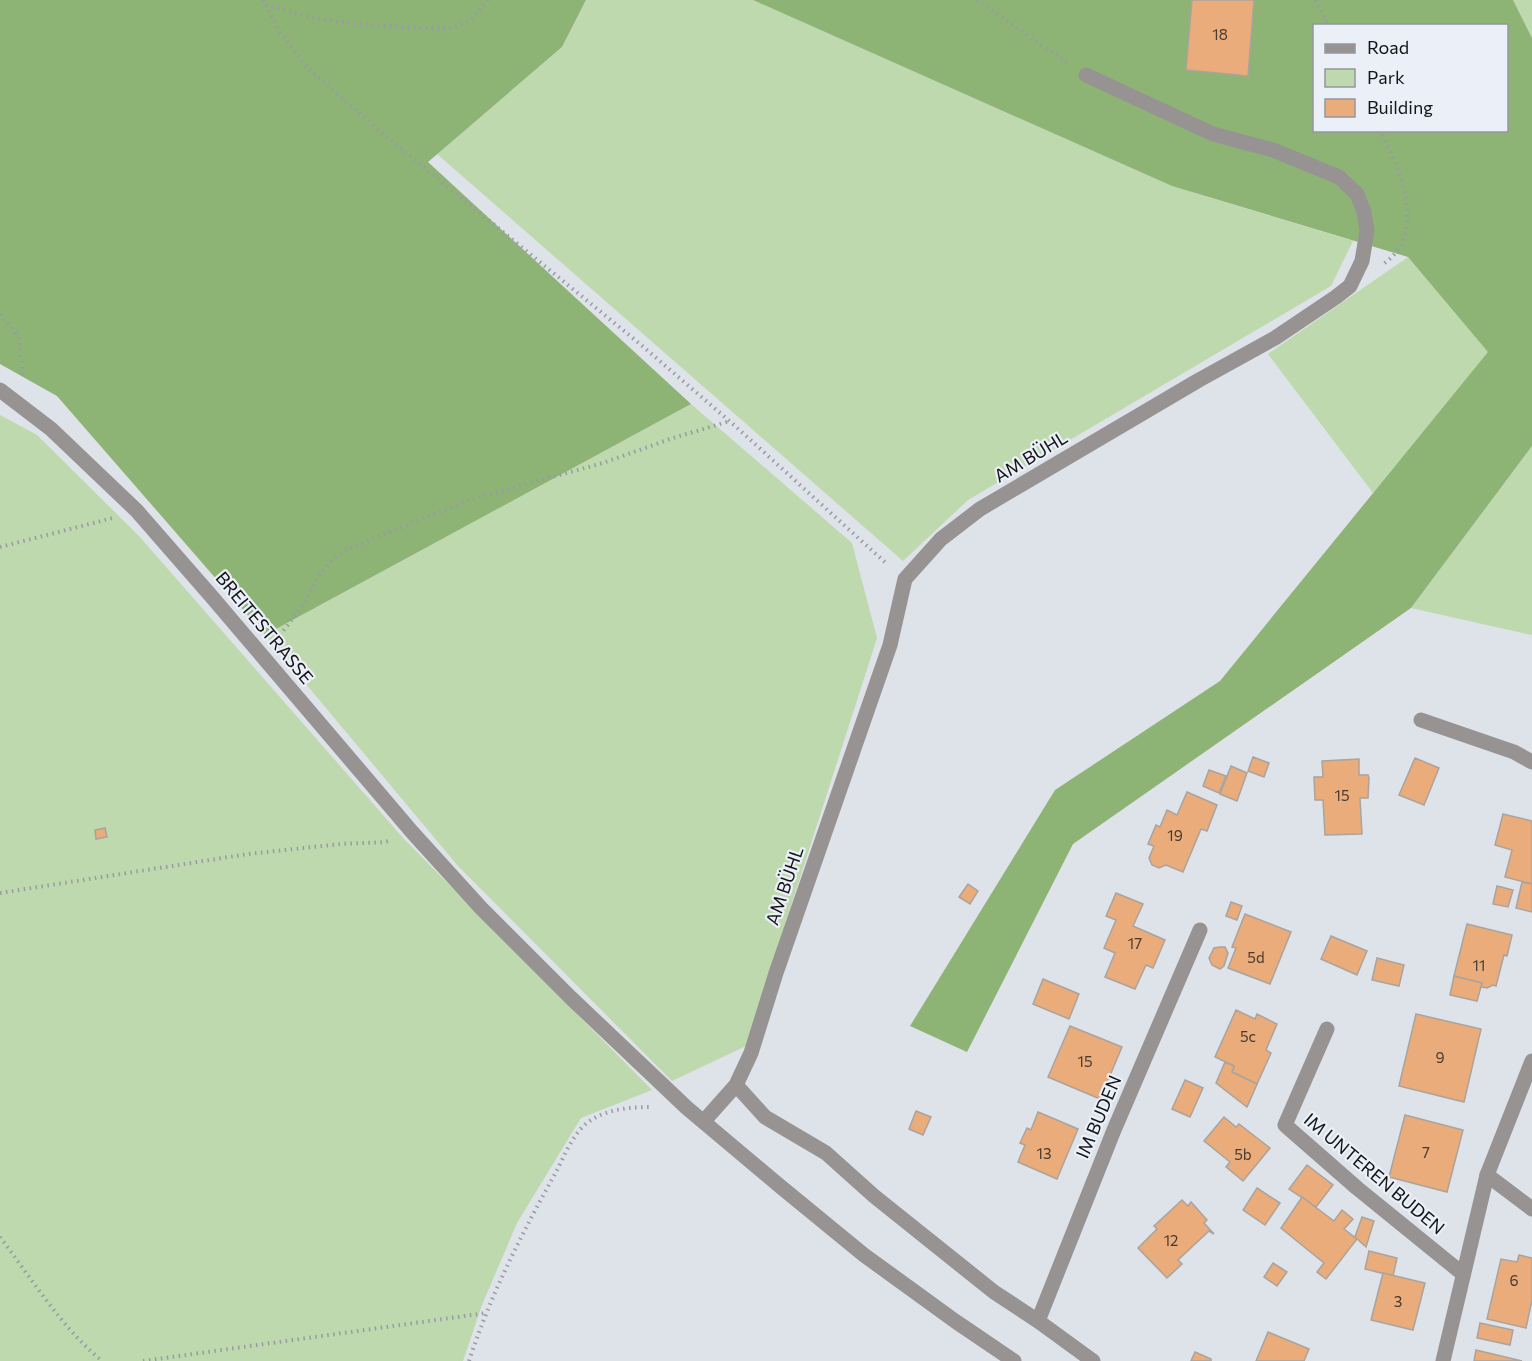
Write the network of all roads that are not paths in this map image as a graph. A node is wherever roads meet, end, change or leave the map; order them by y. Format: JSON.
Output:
{"nodes":[{"id":1,"x":1086,"y":75,"type":"road end"},
{"id":2,"x":0,"y":390,"type":"edge"},
{"id":3,"x":1421,"y":720,"type":"dead end"},
{"id":4,"x":1532,"y":762,"type":"edge"},
{"id":5,"x":1200,"y":930,"type":"dead end"},
{"id":6,"x":1327,"y":1029,"type":"dead end"},
{"id":7,"x":1532,"y":1061,"type":"edge"},
{"id":8,"x":736,"y":1085,"type":"junction"},
{"id":9,"x":704,"y":1121,"type":"junction"},
{"id":10,"x":1487,"y":1175,"type":"junction"},
{"id":11,"x":1532,"y":1209,"type":"edge"},
{"id":12,"x":1463,"y":1274,"type":"junction"},
{"id":13,"x":1038,"y":1321,"type":"junction"},
{"id":14,"x":1014,"y":1361,"type":"edge"},
{"id":15,"x":1092,"y":1361,"type":"edge"},
{"id":16,"x":1443,"y":1361,"type":"edge"}],
"edges":[{"from":1,"to":8,"type":"street","name":"AM BÜHL"},
{"from":2,"to":9,"type":"street","name":"BREITESTRASSE"},
{"from":3,"to":4,"type":"street"},
{"from":5,"to":13,"type":"street","name":"IM BUDEN"},
{"from":6,"to":12,"type":"street","name":"IM UNTEREN BUDEN"},
{"from":7,"to":10,"type":"street","name":"IM UNTEREN BUDEN"},
{"from":8,"to":9,"type":"street","name":"AM BÜHL"},
{"from":8,"to":13,"type":"street"},
{"from":9,"to":14,"type":"street","name":"BREITESTRASSE"},
{"from":10,"to":11,"type":"street"},
{"from":10,"to":12,"type":"street","name":"IM UNTEREN BUDEN"},
{"from":12,"to":16,"type":"street","name":"IM UNTEREN BUDEN"},
{"from":13,"to":15,"type":"street"}]}
